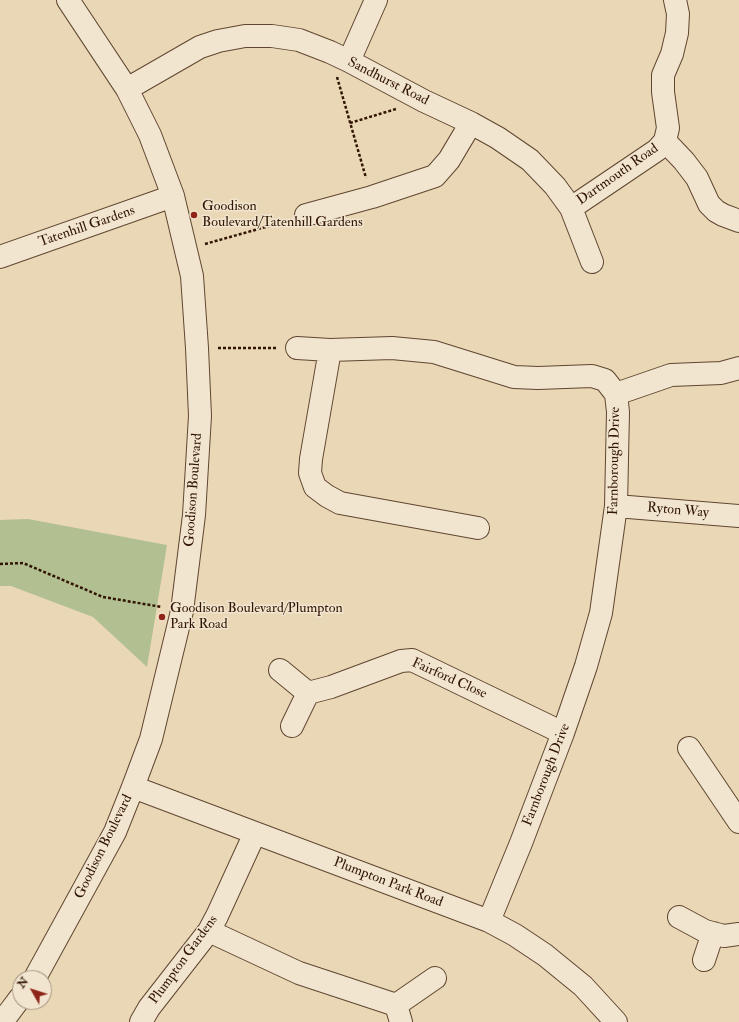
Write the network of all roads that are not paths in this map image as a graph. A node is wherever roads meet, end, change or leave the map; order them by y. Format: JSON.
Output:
{"nodes":[{"id":1,"x":68,"y":0,"type":"edge"},
{"id":2,"x":376,"y":0,"type":"edge"},
{"id":3,"x":675,"y":0,"type":"edge"},
{"id":4,"x":349,"y":61,"type":"junction"},
{"id":5,"x":127,"y":89,"type":"junction"},
{"id":6,"x":471,"y":123,"type":"junction"},
{"id":7,"x":665,"y":141,"type":"junction"},
{"id":8,"x":173,"y":196,"type":"junction"},
{"id":9,"x":571,"y":208,"type":"junction"},
{"id":10,"x":306,"y":215,"type":"road end"},
{"id":11,"x":739,"y":221,"type":"edge"},
{"id":12,"x":0,"y":257,"type":"edge"},
{"id":13,"x":592,"y":262,"type":"dead end"},
{"id":14,"x":297,"y":348,"type":"road end"},
{"id":15,"x":330,"y":350,"type":"junction"},
{"id":16,"x":739,"y":368,"type":"edge"},
{"id":17,"x":616,"y":394,"type":"junction"},
{"id":18,"x":616,"y":506,"type":"junction"},
{"id":19,"x":739,"y":516,"type":"edge"},
{"id":20,"x":478,"y":528,"type":"dead end"},
{"id":21,"x":280,"y":670,"type":"dead end"},
{"id":22,"x":308,"y":693,"type":"junction"},
{"id":23,"x":292,"y":726,"type":"dead end"},
{"id":24,"x":563,"y":733,"type":"junction"},
{"id":25,"x":690,"y":748,"type":"dead end"},
{"id":26,"x":134,"y":787,"type":"junction"},
{"id":27,"x":739,"y":822,"type":"edge"},
{"id":28,"x":255,"y":833,"type":"junction"},
{"id":29,"x":679,"y":917,"type":"dead end"},
{"id":30,"x":489,"y":921,"type":"junction"},
{"id":31,"x":209,"y":931,"type":"junction"},
{"id":32,"x":713,"y":933,"type":"junction"},
{"id":33,"x":739,"y":934,"type":"edge"},
{"id":34,"x":704,"y":960,"type":"dead end"},
{"id":35,"x":39,"y":970,"type":"edge"},
{"id":36,"x":435,"y":978,"type":"dead end"},
{"id":37,"x":12,"y":1009,"type":"edge"},
{"id":38,"x":398,"y":1013,"type":"edge"},
{"id":39,"x":2,"y":1022,"type":"edge"},
{"id":40,"x":141,"y":1022,"type":"edge"},
{"id":41,"x":616,"y":1022,"type":"edge"}],
"edges":[{"from":1,"to":5,"type":"street","name":"Goodison Boulevard"},
{"from":2,"to":4,"type":"street"},
{"from":3,"to":7,"type":"street","name":"Dartmouth Road"},
{"from":4,"to":5,"type":"street","name":"Sandhurst Road"},
{"from":4,"to":6,"type":"street","name":"Sandhurst Road"},
{"from":5,"to":8,"type":"street","name":"Goodison Boulevard"},
{"from":6,"to":9,"type":"street","name":"Sandhurst Road"},
{"from":6,"to":10,"type":"street"},
{"from":7,"to":9,"type":"street","name":"Dartmouth Road"},
{"from":7,"to":11,"type":"street","name":"Dartmouth Road"},
{"from":8,"to":12,"type":"street","name":"Tatenhill Gardens"},
{"from":8,"to":26,"type":"street","name":"Goodison Boulevard"},
{"from":9,"to":13,"type":"street","name":"Sandhurst Road"},
{"from":14,"to":15,"type":"street","name":"Farnborough Drive"},
{"from":15,"to":17,"type":"street","name":"Farnborough Drive"},
{"from":15,"to":20,"type":"street"},
{"from":16,"to":17,"type":"street"},
{"from":17,"to":18,"type":"street","name":"Farnborough Drive"},
{"from":18,"to":19,"type":"street","name":"Ryton Way"},
{"from":18,"to":24,"type":"street","name":"Farnborough Drive"},
{"from":21,"to":22,"type":"street"},
{"from":22,"to":23,"type":"street"},
{"from":22,"to":24,"type":"street","name":"Fairford Close"},
{"from":24,"to":30,"type":"street","name":"Farnborough Drive"},
{"from":25,"to":27,"type":"street"},
{"from":26,"to":28,"type":"street","name":"Plumpton Park Road"},
{"from":26,"to":35,"type":"street","name":"Goodison Boulevard"},
{"from":28,"to":30,"type":"street","name":"Plumpton Park Road"},
{"from":28,"to":31,"type":"street","name":"Plumpton Gardens"},
{"from":29,"to":32,"type":"street"},
{"from":30,"to":41,"type":"street","name":"Plumpton Park Road"},
{"from":31,"to":38,"type":"street"},
{"from":31,"to":40,"type":"street","name":"Plumpton Gardens"},
{"from":32,"to":33,"type":"street"},
{"from":32,"to":34,"type":"street"},
{"from":36,"to":38,"type":"street"},
{"from":37,"to":39,"type":"street"}]}
